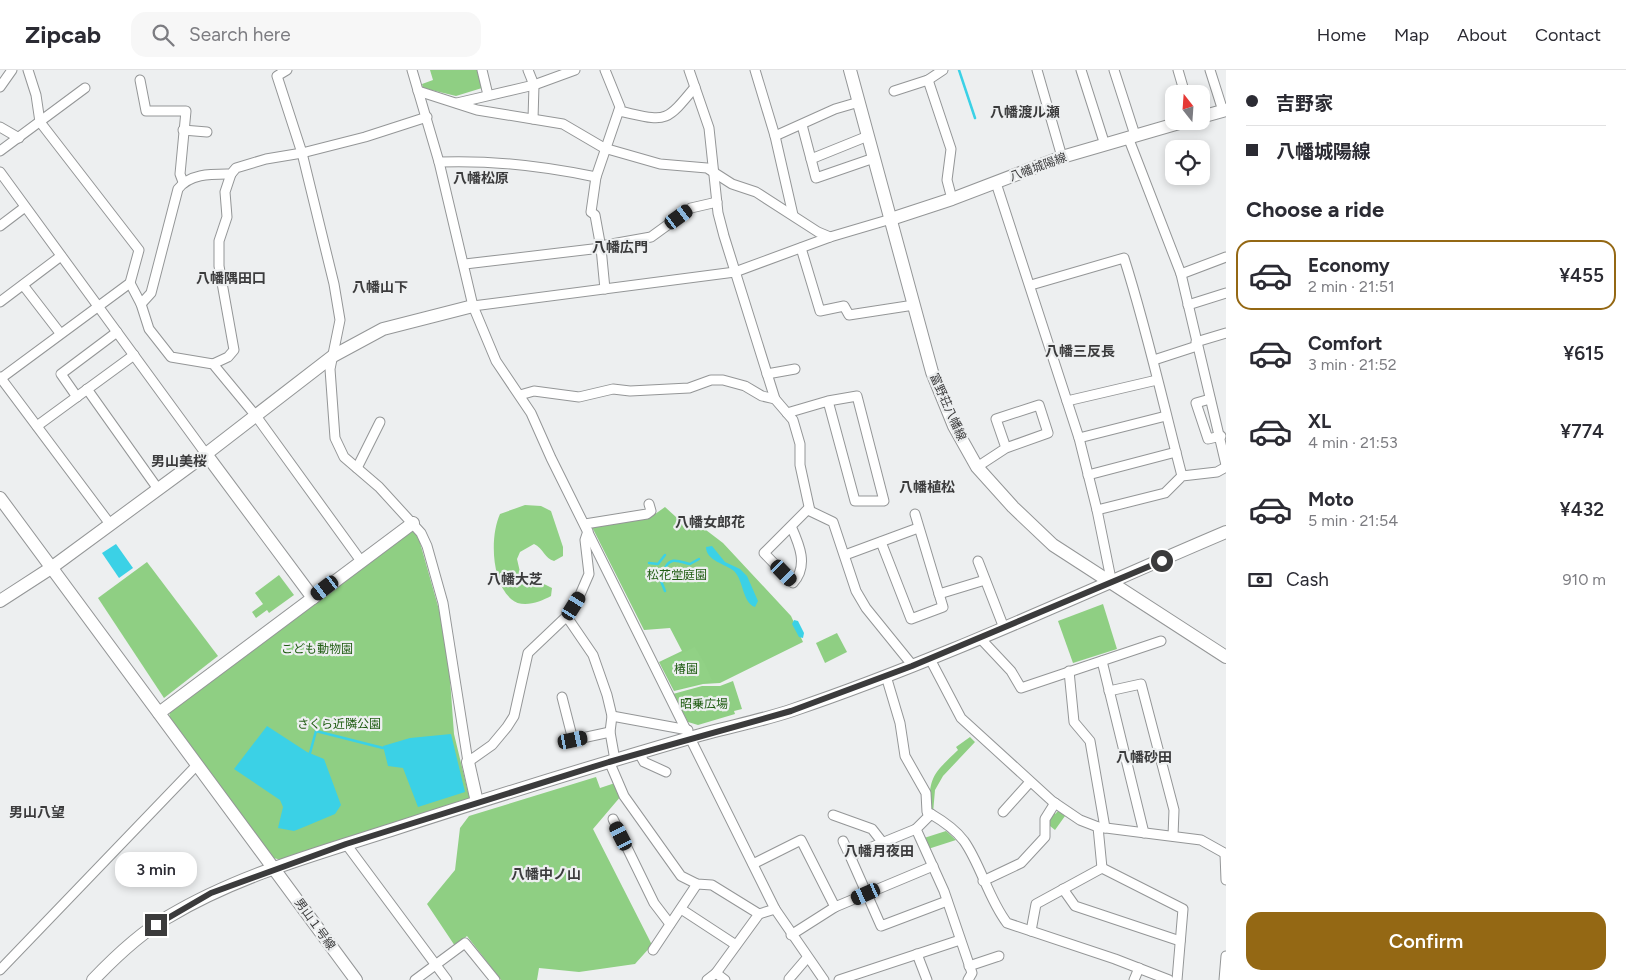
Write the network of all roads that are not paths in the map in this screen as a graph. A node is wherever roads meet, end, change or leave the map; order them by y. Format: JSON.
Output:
{"nodes":[{"id":1,"x":12,"y":70,"type":"edge"},
{"id":2,"x":28,"y":70,"type":"edge"},
{"id":3,"x":287,"y":70,"type":"edge"},
{"id":4,"x":412,"y":70,"type":"edge"},
{"id":5,"x":482,"y":70,"type":"edge"},
{"id":6,"x":528,"y":70,"type":"edge"},
{"id":7,"x":575,"y":70,"type":"edge"},
{"id":8,"x":605,"y":70,"type":"edge"},
{"id":9,"x":689,"y":70,"type":"edge"},
{"id":10,"x":755,"y":70,"type":"edge"},
{"id":11,"x":850,"y":70,"type":"edge"},
{"id":12,"x":943,"y":70,"type":"edge"},
{"id":13,"x":1037,"y":70,"type":"edge"},
{"id":14,"x":1081,"y":70,"type":"edge"},
{"id":15,"x":1114,"y":70,"type":"edge"},
{"id":16,"x":1178,"y":70,"type":"edge"},
{"id":17,"x":1210,"y":70,"type":"edge"},
{"id":18,"x":140,"y":80,"type":"dead end"},
{"id":19,"x":928,"y":80,"type":"junction"},
{"id":20,"x":534,"y":85,"type":"junction"},
{"id":21,"x":1182,"y":85,"type":"edge"},
{"id":22,"x":0,"y":87,"type":"edge"},
{"id":23,"x":695,"y":87,"type":"junction"},
{"id":24,"x":85,"y":88,"type":"dead end"},
{"id":25,"x":418,"y":90,"type":"junction"},
{"id":26,"x":894,"y":91,"type":"dead end"},
{"id":27,"x":488,"y":95,"type":"junction"},
{"id":28,"x":860,"y":102,"type":"junction"},
{"id":29,"x":457,"y":103,"type":"junction"},
{"id":30,"x":1224,"y":111,"type":"edge"},
{"id":31,"x":620,"y":112,"type":"junction"},
{"id":32,"x":1210,"y":115,"type":"edge"},
{"id":33,"x":427,"y":117,"type":"junction"},
{"id":34,"x":533,"y":119,"type":"junction"},
{"id":35,"x":40,"y":122,"type":"junction"},
{"id":36,"x":802,"y":125,"type":"junction"},
{"id":37,"x":0,"y":127,"type":"edge"},
{"id":38,"x":1165,"y":127,"type":"edge"},
{"id":39,"x":183,"y":130,"type":"junction"},
{"id":40,"x":207,"y":132,"type":"dead end"},
{"id":41,"x":775,"y":136,"type":"junction"},
{"id":42,"x":868,"y":136,"type":"junction"},
{"id":43,"x":1131,"y":136,"type":"junction"},
{"id":44,"x":19,"y":138,"type":"junction"},
{"id":45,"x":1105,"y":145,"type":"junction"},
{"id":46,"x":604,"y":148,"type":"junction"},
{"id":47,"x":0,"y":152,"type":"edge"},
{"id":48,"x":302,"y":153,"type":"junction"},
{"id":49,"x":1062,"y":157,"type":"junction"},
{"id":50,"x":874,"y":158,"type":"junction"},
{"id":51,"x":811,"y":159,"type":"junction"},
{"id":52,"x":439,"y":162,"type":"junction"},
{"id":53,"x":0,"y":172,"type":"edge"},
{"id":54,"x":715,"y":172,"type":"junction"},
{"id":55,"x":231,"y":174,"type":"junction"},
{"id":56,"x":596,"y":176,"type":"junction"},
{"id":57,"x":184,"y":182,"type":"junction"},
{"id":58,"x":996,"y":183,"type":"junction"},
{"id":59,"x":952,"y":199,"type":"junction"},
{"id":60,"x":717,"y":202,"type":"junction"},
{"id":61,"x":25,"y":207,"type":"junction"},
{"id":62,"x":793,"y":214,"type":"junction"},
{"id":63,"x":891,"y":219,"type":"junction"},
{"id":64,"x":0,"y":226,"type":"edge"},
{"id":65,"x":830,"y":237,"type":"junction"},
{"id":66,"x":601,"y":248,"type":"junction"},
{"id":67,"x":801,"y":248,"type":"junction"},
{"id":68,"x":61,"y":256,"type":"junction"},
{"id":69,"x":1226,"y":257,"type":"edge"},
{"id":70,"x":464,"y":264,"type":"junction"},
{"id":71,"x":736,"y":272,"type":"junction"},
{"id":72,"x":1181,"y":274,"type":"junction"},
{"id":73,"x":130,"y":283,"type":"junction"},
{"id":74,"x":23,"y":285,"type":"junction"},
{"id":75,"x":1031,"y":285,"type":"junction"},
{"id":76,"x":605,"y":290,"type":"junction"},
{"id":77,"x":1226,"y":292,"type":"edge"},
{"id":78,"x":0,"y":302,"type":"edge"},
{"id":79,"x":141,"y":304,"type":"junction"},
{"id":80,"x":914,"y":305,"type":"junction"},
{"id":81,"x":1188,"y":305,"type":"junction"},
{"id":82,"x":98,"y":306,"type":"junction"},
{"id":83,"x":472,"y":306,"type":"junction"},
{"id":84,"x":117,"y":332,"type":"junction"},
{"id":85,"x":60,"y":333,"type":"junction"},
{"id":86,"x":1226,"y":333,"type":"edge"},
{"id":87,"x":1197,"y":344,"type":"junction"},
{"id":88,"x":134,"y":355,"type":"junction"},
{"id":89,"x":333,"y":356,"type":"junction"},
{"id":90,"x":1154,"y":360,"type":"junction"},
{"id":91,"x":213,"y":364,"type":"junction"},
{"id":92,"x":795,"y":369,"type":"dead end"},
{"id":93,"x":767,"y":374,"type":"junction"},
{"id":94,"x":0,"y":378,"type":"edge"},
{"id":95,"x":1157,"y":380,"type":"junction"},
{"id":96,"x":87,"y":389,"type":"junction"},
{"id":97,"x":520,"y":395,"type":"junction"},
{"id":98,"x":77,"y":397,"type":"junction"},
{"id":99,"x":775,"y":399,"type":"junction"},
{"id":100,"x":1210,"y":399,"type":"junction"},
{"id":101,"x":828,"y":401,"type":"junction"},
{"id":102,"x":1067,"y":402,"type":"junction"},
{"id":103,"x":786,"y":413,"type":"junction"},
{"id":104,"x":1226,"y":415,"type":"edge"},
{"id":105,"x":256,"y":416,"type":"junction"},
{"id":106,"x":1166,"y":416,"type":"junction"},
{"id":107,"x":1216,"y":418,"type":"junction"},
{"id":108,"x":380,"y":422,"type":"dead end"},
{"id":109,"x":37,"y":426,"type":"junction"},
{"id":110,"x":1221,"y":436,"type":"junction"},
{"id":111,"x":1079,"y":438,"type":"junction"},
{"id":112,"x":1006,"y":448,"type":"junction"},
{"id":113,"x":1176,"y":452,"type":"junction"},
{"id":114,"x":206,"y":454,"type":"junction"},
{"id":115,"x":1226,"y":466,"type":"edge"},
{"id":116,"x":977,"y":467,"type":"junction"},
{"id":117,"x":357,"y":468,"type":"junction"},
{"id":118,"x":1088,"y":474,"type":"junction"},
{"id":119,"x":1182,"y":476,"type":"junction"},
{"id":120,"x":158,"y":488,"type":"junction"},
{"id":121,"x":0,"y":498,"type":"edge"},
{"id":122,"x":649,"y":504,"type":"dead end"},
{"id":123,"x":809,"y":508,"type":"junction"},
{"id":124,"x":1097,"y":510,"type":"junction"},
{"id":125,"x":915,"y":514,"type":"dead end"},
{"id":126,"x":413,"y":523,"type":"junction"},
{"id":127,"x":110,"y":524,"type":"junction"},
{"id":128,"x":791,"y":526,"type":"junction"},
{"id":129,"x":586,"y":528,"type":"junction"},
{"id":130,"x":918,"y":528,"type":"junction"},
{"id":131,"x":1226,"y":532,"type":"edge"},
{"id":132,"x":881,"y":542,"type":"junction"},
{"id":133,"x":845,"y":555,"type":"junction"},
{"id":134,"x":978,"y":560,"type":"dead end"},
{"id":135,"x":362,"y":561,"type":"junction"},
{"id":136,"x":51,"y":568,"type":"junction"},
{"id":137,"x":985,"y":580,"type":"junction"},
{"id":138,"x":1112,"y":584,"type":"junction"},
{"id":139,"x":939,"y":594,"type":"junction"},
{"id":140,"x":313,"y":598,"type":"junction"},
{"id":141,"x":0,"y":601,"type":"edge"},
{"id":142,"x":567,"y":617,"type":"junction"},
{"id":143,"x":1004,"y":628,"type":"junction"},
{"id":144,"x":980,"y":638,"type":"junction"},
{"id":145,"x":1160,"y":641,"type":"dead end"},
{"id":146,"x":1226,"y":657,"type":"edge"},
{"id":147,"x":930,"y":659,"type":"junction"},
{"id":148,"x":1102,"y":661,"type":"junction"},
{"id":149,"x":912,"y":666,"type":"junction"},
{"id":150,"x":1069,"y":672,"type":"junction"},
{"id":151,"x":886,"y":676,"type":"junction"},
{"id":152,"x":1109,"y":691,"type":"junction"},
{"id":153,"x":562,"y":697,"type":"dead end"},
{"id":154,"x":159,"y":713,"type":"junction"},
{"id":155,"x":612,"y":716,"type":"junction"},
{"id":156,"x":610,"y":732,"type":"junction"},
{"id":157,"x":690,"y":733,"type":"junction"},
{"id":158,"x":638,"y":753,"type":"junction"},
{"id":159,"x":612,"y":761,"type":"junction"},
{"id":160,"x":468,"y":762,"type":"junction"},
{"id":161,"x":197,"y":766,"type":"junction"},
{"id":162,"x":666,"y":772,"type":"dead end"},
{"id":163,"x":1030,"y":782,"type":"junction"},
{"id":164,"x":477,"y":802,"type":"junction"},
{"id":165,"x":1055,"y":803,"type":"junction"},
{"id":166,"x":1003,"y":812,"type":"dead end"},
{"id":167,"x":931,"y":814,"type":"junction"},
{"id":168,"x":833,"y":816,"type":"dead end"},
{"id":169,"x":613,"y":819,"type":"dead end"},
{"id":170,"x":1102,"y":828,"type":"junction"},
{"id":171,"x":916,"y":829,"type":"junction"},
{"id":172,"x":1144,"y":833,"type":"junction"},
{"id":173,"x":1173,"y":836,"type":"junction"},
{"id":174,"x":844,"y":841,"type":"dead end"},
{"id":175,"x":883,"y":843,"type":"junction"},
{"id":176,"x":346,"y":844,"type":"junction"},
{"id":177,"x":1225,"y":854,"type":"edge"},
{"id":178,"x":850,"y":856,"type":"junction"},
{"id":179,"x":753,"y":864,"type":"junction"},
{"id":180,"x":933,"y":866,"type":"junction"},
{"id":181,"x":1102,"y":868,"type":"junction"},
{"id":182,"x":274,"y":869,"type":"junction"},
{"id":183,"x":1226,"y":880,"type":"edge"},
{"id":184,"x":983,"y":882,"type":"junction"},
{"id":185,"x":697,"y":884,"type":"junction"},
{"id":186,"x":1064,"y":889,"type":"junction"},
{"id":187,"x":866,"y":894,"type":"junction"},
{"id":188,"x":947,"y":901,"type":"junction"},
{"id":189,"x":835,"y":907,"type":"junction"},
{"id":190,"x":775,"y":909,"type":"junction"},
{"id":191,"x":680,"y":910,"type":"junction"},
{"id":192,"x":759,"y":914,"type":"junction"},
{"id":193,"x":670,"y":924,"type":"junction"},
{"id":194,"x":1031,"y":931,"type":"junction"},
{"id":195,"x":791,"y":935,"type":"junction"},
{"id":196,"x":960,"y":940,"type":"junction"},
{"id":197,"x":1180,"y":941,"type":"junction"},
{"id":198,"x":736,"y":945,"type":"junction"},
{"id":199,"x":654,"y":950,"type":"dead end"},
{"id":200,"x":917,"y":954,"type":"junction"},
{"id":201,"x":999,"y":956,"type":"dead end"},
{"id":202,"x":1226,"y":956,"type":"edge"},
{"id":203,"x":807,"y":958,"type":"junction"},
{"id":204,"x":436,"y":964,"type":"junction"},
{"id":205,"x":969,"y":966,"type":"junction"},
{"id":206,"x":1139,"y":968,"type":"junction"},
{"id":207,"x":0,"y":970,"type":"edge"},
{"id":208,"x":716,"y":973,"type":"junction"},
{"id":209,"x":789,"y":979,"type":"edge"},
{"id":210,"x":93,"y":980,"type":"edge"},
{"id":211,"x":356,"y":980,"type":"edge"},
{"id":212,"x":415,"y":980,"type":"edge"},
{"id":213,"x":448,"y":980,"type":"edge"},
{"id":214,"x":495,"y":980,"type":"edge"},
{"id":215,"x":707,"y":980,"type":"edge"},
{"id":216,"x":725,"y":980,"type":"edge"},
{"id":217,"x":824,"y":980,"type":"edge"},
{"id":218,"x":839,"y":980,"type":"edge"},
{"id":219,"x":927,"y":980,"type":"edge"},
{"id":220,"x":968,"y":980,"type":"edge"},
{"id":221,"x":1134,"y":980,"type":"edge"},
{"id":222,"x":1169,"y":980,"type":"edge"},
{"id":223,"x":1177,"y":980,"type":"edge"},
{"id":224,"x":1224,"y":980,"type":"edge"}],
"edges":[{"from":1,"to":22,"type":"street"},
{"from":2,"to":35,"type":"street"},
{"from":3,"to":48,"type":"street"},
{"from":4,"to":25,"type":"street"},
{"from":5,"to":27,"type":"street"},
{"from":6,"to":20,"type":"street"},
{"from":7,"to":20,"type":"street"},
{"from":8,"to":31,"type":"street"},
{"from":9,"to":23,"type":"street"},
{"from":10,"to":41,"type":"street"},
{"from":11,"to":28,"type":"street","name":"富野荘八幡線"},
{"from":12,"to":19,"type":"street"},
{"from":13,"to":49,"type":"street"},
{"from":14,"to":45,"type":"street"},
{"from":15,"to":43,"type":"street"},
{"from":16,"to":21,"type":"street"},
{"from":17,"to":30,"type":"street"},
{"from":18,"to":39,"type":"street"},
{"from":19,"to":26,"type":"street"},
{"from":19,"to":59,"type":"street"},
{"from":20,"to":27,"type":"street"},
{"from":20,"to":34,"type":"street"},
{"from":23,"to":31,"type":"street"},
{"from":23,"to":54,"type":"street"},
{"from":24,"to":35,"type":"street"},
{"from":25,"to":29,"type":"street"},
{"from":25,"to":33,"type":"street"},
{"from":27,"to":29,"type":"street"},
{"from":28,"to":36,"type":"street"},
{"from":28,"to":42,"type":"street","name":"富野荘八幡線"},
{"from":29,"to":34,"type":"street"},
{"from":30,"to":32,"type":"street"},
{"from":31,"to":46,"type":"street"},
{"from":33,"to":48,"type":"street"},
{"from":33,"to":52,"type":"street"},
{"from":34,"to":46,"type":"street"},
{"from":35,"to":44,"type":"street"},
{"from":35,"to":73,"type":"street"},
{"from":36,"to":41,"type":"street"},
{"from":36,"to":51,"type":"street"},
{"from":37,"to":44,"type":"street"},
{"from":38,"to":43,"type":"street","name":"八幡城陽線"},
{"from":39,"to":40,"type":"street"},
{"from":39,"to":57,"type":"street"},
{"from":41,"to":62,"type":"street"},
{"from":42,"to":50,"type":"street","name":"富野荘八幡線"},
{"from":42,"to":51,"type":"street"},
{"from":43,"to":45,"type":"street","name":"八幡城陽線"},
{"from":43,"to":72,"type":"street"},
{"from":44,"to":47,"type":"street"},
{"from":45,"to":49,"type":"street","name":"八幡城陽線"},
{"from":46,"to":54,"type":"street"},
{"from":46,"to":56,"type":"street"},
{"from":48,"to":55,"type":"street"},
{"from":48,"to":89,"type":"street"},
{"from":49,"to":58,"type":"street","name":"八幡城陽線"},
{"from":50,"to":51,"type":"street"},
{"from":50,"to":63,"type":"street","name":"富野荘八幡線"},
{"from":52,"to":56,"type":"street"},
{"from":52,"to":70,"type":"street"},
{"from":53,"to":61,"type":"street"},
{"from":54,"to":60,"type":"street"},
{"from":54,"to":62,"type":"street"},
{"from":55,"to":57,"type":"street"},
{"from":55,"to":91,"type":"street"},
{"from":56,"to":66,"type":"street"},
{"from":57,"to":79,"type":"street"},
{"from":58,"to":59,"type":"street","name":"八幡城陽線"},
{"from":58,"to":75,"type":"street"},
{"from":59,"to":63,"type":"street","name":"八幡城陽線"},
{"from":60,"to":66,"type":"street"},
{"from":60,"to":71,"type":"street"},
{"from":61,"to":64,"type":"street"},
{"from":61,"to":68,"type":"street"},
{"from":62,"to":65,"type":"street"},
{"from":63,"to":65,"type":"street"},
{"from":63,"to":80,"type":"street","name":"富野荘八幡線"},
{"from":65,"to":67,"type":"street"},
{"from":66,"to":70,"type":"street"},
{"from":66,"to":76,"type":"street"},
{"from":67,"to":71,"type":"street"},
{"from":67,"to":80,"type":"street"},
{"from":68,"to":74,"type":"street"},
{"from":68,"to":82,"type":"street"},
{"from":69,"to":72,"type":"street"},
{"from":70,"to":83,"type":"street"},
{"from":71,"to":76,"type":"street"},
{"from":71,"to":93,"type":"street"},
{"from":72,"to":81,"type":"street"},
{"from":73,"to":79,"type":"street"},
{"from":73,"to":82,"type":"street"},
{"from":74,"to":78,"type":"street"},
{"from":74,"to":85,"type":"street"},
{"from":75,"to":90,"type":"street"},
{"from":75,"to":102,"type":"street"},
{"from":76,"to":83,"type":"street"},
{"from":77,"to":81,"type":"street"},
{"from":79,"to":91,"type":"street"},
{"from":80,"to":116,"type":"street","name":"富野荘八幡線"},
{"from":81,"to":87,"type":"street"},
{"from":82,"to":84,"type":"street"},
{"from":82,"to":85,"type":"street"},
{"from":83,"to":89,"type":"street"},
{"from":83,"to":97,"type":"street"},
{"from":84,"to":88,"type":"street"},
{"from":84,"to":98,"type":"street"},
{"from":85,"to":94,"type":"street"},
{"from":86,"to":87,"type":"street"},
{"from":87,"to":90,"type":"street"},
{"from":87,"to":100,"type":"street"},
{"from":88,"to":96,"type":"street"},
{"from":88,"to":114,"type":"street"},
{"from":89,"to":105,"type":"street"},
{"from":89,"to":117,"type":"street"},
{"from":90,"to":95,"type":"street"},
{"from":91,"to":105,"type":"street"},
{"from":92,"to":93,"type":"street"},
{"from":93,"to":99,"type":"street"},
{"from":94,"to":109,"type":"street"},
{"from":95,"to":102,"type":"street"},
{"from":95,"to":106,"type":"street"},
{"from":96,"to":98,"type":"street"},
{"from":96,"to":120,"type":"street"},
{"from":97,"to":99,"type":"street"},
{"from":97,"to":129,"type":"street"},
{"from":98,"to":109,"type":"street"},
{"from":99,"to":103,"type":"street"},
{"from":100,"to":107,"type":"street"},
{"from":100,"to":110,"type":"street"},
{"from":101,"to":101,"type":"street"},
{"from":101,"to":103,"type":"street"},
{"from":102,"to":111,"type":"street"},
{"from":103,"to":123,"type":"street"},
{"from":104,"to":107,"type":"street"},
{"from":105,"to":114,"type":"street"},
{"from":105,"to":135,"type":"street"},
{"from":106,"to":111,"type":"street"},
{"from":106,"to":113,"type":"street"},
{"from":107,"to":110,"type":"street"},
{"from":108,"to":117,"type":"street"},
{"from":109,"to":127,"type":"street"},
{"from":110,"to":115,"type":"street"},
{"from":111,"to":118,"type":"street"},
{"from":112,"to":112,"type":"street"},
{"from":112,"to":116,"type":"street"},
{"from":113,"to":118,"type":"street"},
{"from":113,"to":119,"type":"street"},
{"from":114,"to":120,"type":"street"},
{"from":114,"to":140,"type":"street"},
{"from":115,"to":119,"type":"street"},
{"from":116,"to":138,"type":"street","name":"富野荘八幡線"},
{"from":117,"to":126,"type":"street"},
{"from":118,"to":124,"type":"street"},
{"from":119,"to":124,"type":"street"},
{"from":120,"to":127,"type":"street"},
{"from":121,"to":136,"type":"street","name":"男山１号線"},
{"from":122,"to":129,"type":"street"},
{"from":123,"to":128,"type":"street"},
{"from":123,"to":133,"type":"street"},
{"from":124,"to":138,"type":"street"},
{"from":125,"to":130,"type":"street"},
{"from":126,"to":135,"type":"street"},
{"from":126,"to":160,"type":"street"},
{"from":127,"to":136,"type":"street"},
{"from":128,"to":128,"type":"street"},
{"from":129,"to":142,"type":"street"},
{"from":129,"to":157,"type":"street"},
{"from":130,"to":132,"type":"street"},
{"from":130,"to":139,"type":"street"},
{"from":131,"to":138,"type":"street"},
{"from":132,"to":133,"type":"street"},
{"from":132,"to":139,"type":"street"},
{"from":133,"to":149,"type":"street"},
{"from":134,"to":137,"type":"street"},
{"from":135,"to":140,"type":"street"},
{"from":136,"to":141,"type":"street"},
{"from":136,"to":154,"type":"street","name":"男山１号線"},
{"from":137,"to":139,"type":"street"},
{"from":137,"to":143,"type":"street"},
{"from":138,"to":143,"type":"street"},
{"from":138,"to":146,"type":"street","name":"富野荘八幡線"},
{"from":140,"to":154,"type":"street"},
{"from":142,"to":155,"type":"street"},
{"from":142,"to":160,"type":"street"},
{"from":143,"to":144,"type":"street"},
{"from":144,"to":147,"type":"street"},
{"from":144,"to":150,"type":"street"},
{"from":145,"to":148,"type":"street"},
{"from":147,"to":149,"type":"street"},
{"from":147,"to":163,"type":"street"},
{"from":148,"to":150,"type":"street"},
{"from":148,"to":152,"type":"street"},
{"from":149,"to":151,"type":"street"},
{"from":150,"to":170,"type":"street"},
{"from":151,"to":157,"type":"street"},
{"from":151,"to":167,"type":"street"},
{"from":152,"to":172,"type":"street"},
{"from":152,"to":173,"type":"street"},
{"from":153,"to":156,"type":"street"},
{"from":154,"to":161,"type":"street","name":"男山１号線"},
{"from":155,"to":156,"type":"street"},
{"from":155,"to":157,"type":"street"},
{"from":156,"to":159,"type":"street"},
{"from":157,"to":158,"type":"street"},
{"from":157,"to":179,"type":"street"},
{"from":158,"to":159,"type":"street"},
{"from":158,"to":162,"type":"street"},
{"from":159,"to":164,"type":"street"},
{"from":159,"to":185,"type":"street"},
{"from":160,"to":164,"type":"street"},
{"from":161,"to":182,"type":"street","name":"男山１号線"},
{"from":161,"to":207,"type":"street"},
{"from":163,"to":165,"type":"street"},
{"from":163,"to":166,"type":"street"},
{"from":164,"to":176,"type":"street"},
{"from":165,"to":170,"type":"street"},
{"from":165,"to":184,"type":"street"},
{"from":167,"to":171,"type":"street"},
{"from":167,"to":184,"type":"street"},
{"from":168,"to":175,"type":"street"},
{"from":169,"to":193,"type":"street"},
{"from":170,"to":172,"type":"street"},
{"from":170,"to":181,"type":"street"},
{"from":171,"to":175,"type":"street"},
{"from":171,"to":180,"type":"street"},
{"from":172,"to":173,"type":"street"},
{"from":173,"to":177,"type":"street"},
{"from":174,"to":178,"type":"street"},
{"from":175,"to":178,"type":"street"},
{"from":176,"to":182,"type":"street"},
{"from":176,"to":204,"type":"street"},
{"from":177,"to":183,"type":"street"},
{"from":178,"to":187,"type":"street"},
{"from":179,"to":189,"type":"street"},
{"from":179,"to":190,"type":"street"},
{"from":180,"to":187,"type":"street"},
{"from":180,"to":188,"type":"street"},
{"from":181,"to":186,"type":"street"},
{"from":181,"to":197,"type":"street"},
{"from":182,"to":210,"type":"street"},
{"from":182,"to":211,"type":"street","name":"男山１号線"},
{"from":184,"to":194,"type":"street"},
{"from":185,"to":191,"type":"street"},
{"from":185,"to":192,"type":"street"},
{"from":186,"to":194,"type":"street"},
{"from":186,"to":197,"type":"street"},
{"from":187,"to":188,"type":"street"},
{"from":187,"to":189,"type":"street"},
{"from":188,"to":196,"type":"street"},
{"from":189,"to":195,"type":"street"},
{"from":190,"to":192,"type":"street"},
{"from":190,"to":195,"type":"street"},
{"from":191,"to":193,"type":"street"},
{"from":191,"to":198,"type":"street"},
{"from":192,"to":198,"type":"street"},
{"from":193,"to":199,"type":"street"},
{"from":194,"to":206,"type":"street"},
{"from":195,"to":203,"type":"street"},
{"from":196,"to":200,"type":"street"},
{"from":196,"to":205,"type":"street"},
{"from":197,"to":223,"type":"street"},
{"from":198,"to":208,"type":"street"},
{"from":200,"to":218,"type":"street"},
{"from":200,"to":219,"type":"street"},
{"from":201,"to":205,"type":"street"},
{"from":202,"to":224,"type":"street"},
{"from":203,"to":209,"type":"street"},
{"from":203,"to":217,"type":"street"},
{"from":204,"to":212,"type":"street"},
{"from":204,"to":213,"type":"street"},
{"from":204,"to":214,"type":"street"},
{"from":205,"to":220,"type":"street"},
{"from":206,"to":221,"type":"street"},
{"from":206,"to":222,"type":"street"},
{"from":208,"to":215,"type":"street"},
{"from":208,"to":216,"type":"street"}]}
